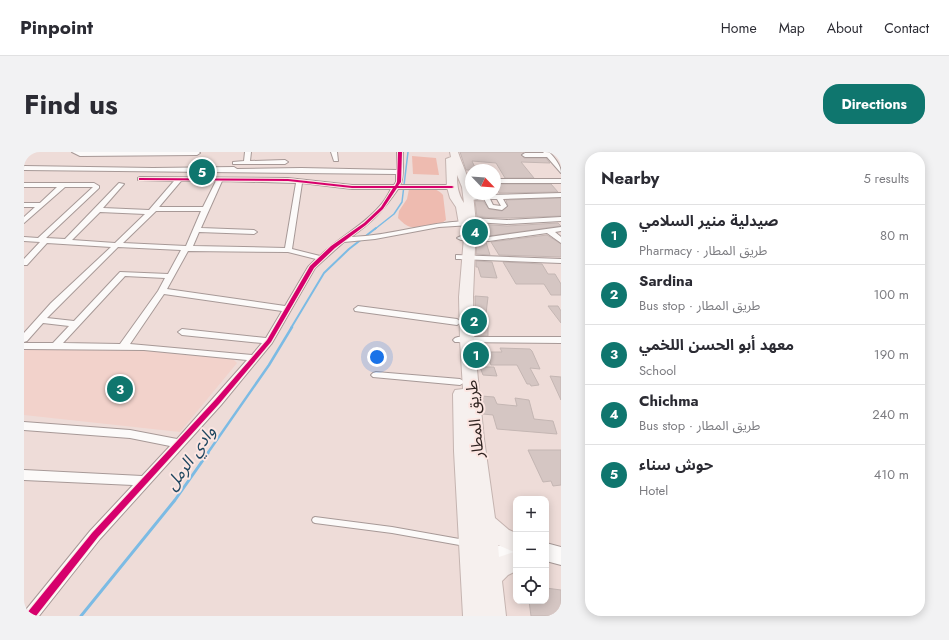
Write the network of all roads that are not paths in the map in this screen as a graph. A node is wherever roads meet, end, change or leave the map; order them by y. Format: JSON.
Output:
{"nodes":[{"id":1,"x":75,"y":152,"type":"edge"},
{"id":2,"x":248,"y":152,"type":"edge"},
{"id":3,"x":334,"y":152,"type":"edge"},
{"id":4,"x":400,"y":152,"type":"edge"},
{"id":5,"x":448,"y":152,"type":"edge"},
{"id":6,"x":454,"y":152,"type":"edge"},
{"id":7,"x":145,"y":153,"type":"edge"},
{"id":8,"x":174,"y":153,"type":"edge"},
{"id":9,"x":547,"y":154,"type":"edge"},
{"id":10,"x":234,"y":155,"type":"dead end"},
{"id":11,"x":525,"y":155,"type":"dead end"},
{"id":12,"x":194,"y":159,"type":"edge"},
{"id":13,"x":336,"y":160,"type":"dead end"},
{"id":14,"x":247,"y":162,"type":"junction"},
{"id":15,"x":285,"y":162,"type":"dead end"},
{"id":16,"x":24,"y":168,"type":"edge"},
{"id":17,"x":234,"y":168,"type":"junction"},
{"id":18,"x":164,"y":170,"type":"junction"},
{"id":19,"x":560,"y":170,"type":"edge"},
{"id":20,"x":338,"y":171,"type":"junction"},
{"id":21,"x":400,"y":172,"type":"junction"},
{"id":22,"x":179,"y":179,"type":"junction"},
{"id":23,"x":220,"y":179,"type":"junction"},
{"id":24,"x":232,"y":179,"type":"junction"},
{"id":25,"x":140,"y":180,"type":"dead end"},
{"id":26,"x":299,"y":181,"type":"junction"},
{"id":27,"x":561,"y":181,"type":"edge"},
{"id":28,"x":121,"y":184,"type":"dead end"},
{"id":29,"x":501,"y":184,"type":"edge"},
{"id":30,"x":24,"y":185,"type":"edge"},
{"id":31,"x":63,"y":185,"type":"junction"},
{"id":32,"x":343,"y":186,"type":"junction"},
{"id":33,"x":396,"y":187,"type":"junction"},
{"id":34,"x":462,"y":188,"type":"edge"},
{"id":35,"x":507,"y":188,"type":"junction"},
{"id":36,"x":501,"y":195,"type":"edge"},
{"id":37,"x":561,"y":195,"type":"edge"},
{"id":38,"x":487,"y":200,"type":"edge"},
{"id":39,"x":501,"y":200,"type":"edge"},
{"id":40,"x":24,"y":205,"type":"edge"},
{"id":41,"x":41,"y":205,"type":"junction"},
{"id":42,"x":205,"y":209,"type":"junction"},
{"id":43,"x":98,"y":210,"type":"junction"},
{"id":44,"x":152,"y":210,"type":"junction"},
{"id":45,"x":561,"y":219,"type":"edge"},
{"id":46,"x":24,"y":220,"type":"edge"},
{"id":47,"x":467,"y":229,"type":"junction"},
{"id":48,"x":561,"y":229,"type":"edge"},
{"id":49,"x":197,"y":230,"type":"junction"},
{"id":50,"x":548,"y":230,"type":"junction"},
{"id":51,"x":254,"y":232,"type":"dead end"},
{"id":52,"x":24,"y":239,"type":"edge"},
{"id":53,"x":343,"y":240,"type":"junction"},
{"id":54,"x":43,"y":241,"type":"junction"},
{"id":55,"x":561,"y":241,"type":"edge"},
{"id":56,"x":66,"y":242,"type":"junction"},
{"id":57,"x":115,"y":246,"type":"junction"},
{"id":58,"x":187,"y":248,"type":"junction"},
{"id":59,"x":288,"y":250,"type":"junction"},
{"id":60,"x":320,"y":258,"type":"junction"},
{"id":61,"x":464,"y":258,"type":"junction"},
{"id":62,"x":558,"y":261,"type":"edge"},
{"id":63,"x":24,"y":262,"type":"edge"},
{"id":64,"x":561,"y":268,"type":"edge"},
{"id":65,"x":171,"y":276,"type":"junction"},
{"id":66,"x":162,"y":291,"type":"junction"},
{"id":67,"x":288,"y":309,"type":"junction"},
{"id":68,"x":358,"y":309,"type":"dead end"},
{"id":69,"x":41,"y":320,"type":"junction"},
{"id":70,"x":457,"y":322,"type":"junction"},
{"id":71,"x":76,"y":324,"type":"junction"},
{"id":72,"x":182,"y":332,"type":"dead end"},
{"id":73,"x":24,"y":339,"type":"edge"},
{"id":74,"x":462,"y":340,"type":"junction"},
{"id":75,"x":561,"y":340,"type":"edge"},
{"id":76,"x":269,"y":341,"type":"junction"},
{"id":77,"x":24,"y":346,"type":"edge"},
{"id":78,"x":56,"y":346,"type":"junction"},
{"id":79,"x":123,"y":347,"type":"junction"},
{"id":80,"x":255,"y":358,"type":"junction"},
{"id":81,"x":376,"y":375,"type":"dead end"},
{"id":82,"x":460,"y":382,"type":"junction"},
{"id":83,"x":24,"y":426,"type":"edge"},
{"id":84,"x":178,"y":443,"type":"junction"},
{"id":85,"x":24,"y":475,"type":"edge"},
{"id":86,"x":144,"y":481,"type":"junction"},
{"id":87,"x":315,"y":520,"type":"dead end"},
{"id":88,"x":478,"y":541,"type":"junction"},
{"id":89,"x":513,"y":542,"type":"edge"},
{"id":90,"x":549,"y":553,"type":"edge"},
{"id":91,"x":513,"y":556,"type":"edge"},
{"id":92,"x":561,"y":556,"type":"edge"},
{"id":93,"x":549,"y":560,"type":"edge"},
{"id":94,"x":561,"y":561,"type":"edge"},
{"id":95,"x":513,"y":562,"type":"edge"},
{"id":96,"x":490,"y":581,"type":"junction"},
{"id":97,"x":30,"y":616,"type":"edge"},
{"id":98,"x":475,"y":616,"type":"edge"},
{"id":99,"x":494,"y":616,"type":"edge"}],
"edges":[{"from":1,"to":7,"type":"street"},
{"from":2,"to":14,"type":"street"},
{"from":3,"to":13,"type":"street"},
{"from":4,"to":21,"type":"street"},
{"from":5,"to":34,"type":"main road","name":"طريق المطار"},
{"from":6,"to":34,"type":"main road","name":"طريق المطار"},
{"from":7,"to":8,"type":"street"},
{"from":8,"to":12,"type":"street"},
{"from":8,"to":18,"type":"street"},
{"from":9,"to":11,"type":"street"},
{"from":9,"to":19,"type":"street"},
{"from":10,"to":17,"type":"street"},
{"from":12,"to":17,"type":"street"},
{"from":12,"to":18,"type":"street"},
{"from":14,"to":15,"type":"street"},
{"from":14,"to":17,"type":"street"},
{"from":16,"to":18,"type":"street"},
{"from":17,"to":20,"type":"street"},
{"from":17,"to":24,"type":"street"},
{"from":20,"to":21,"type":"street"},
{"from":20,"to":32,"type":"street"},
{"from":21,"to":33,"type":"street"},
{"from":22,"to":23,"type":"street"},
{"from":22,"to":25,"type":"street"},
{"from":22,"to":44,"type":"street"},
{"from":23,"to":24,"type":"street"},
{"from":23,"to":42,"type":"street"},
{"from":24,"to":26,"type":"street"},
{"from":26,"to":32,"type":"street"},
{"from":26,"to":59,"type":"street"},
{"from":27,"to":35,"type":"street"},
{"from":28,"to":43,"type":"street"},
{"from":29,"to":35,"type":"street"},
{"from":30,"to":31,"type":"street"},
{"from":31,"to":41,"type":"street"},
{"from":31,"to":54,"type":"street"},
{"from":32,"to":33,"type":"street"},
{"from":33,"to":34,"type":"street"},
{"from":33,"to":53,"type":"street"},
{"from":34,"to":47,"type":"main road","name":"طريق المطار"},
{"from":35,"to":36,"type":"street"},
{"from":35,"to":37,"type":"street"},
{"from":38,"to":39,"type":"street"},
{"from":40,"to":41,"type":"street"},
{"from":41,"to":46,"type":"street"},
{"from":42,"to":44,"type":"street"},
{"from":42,"to":49,"type":"street"},
{"from":43,"to":44,"type":"street"},
{"from":43,"to":56,"type":"street"},
{"from":44,"to":57,"type":"street"},
{"from":45,"to":47,"type":"street"},
{"from":47,"to":50,"type":"street"},
{"from":47,"to":53,"type":"street"},
{"from":47,"to":61,"type":"main road","name":"طريق المطار"},
{"from":48,"to":50,"type":"street"},
{"from":49,"to":51,"type":"street"},
{"from":49,"to":58,"type":"street"},
{"from":50,"to":55,"type":"street"},
{"from":52,"to":54,"type":"street"},
{"from":53,"to":60,"type":"street"},
{"from":54,"to":56,"type":"street"},
{"from":54,"to":63,"type":"street"},
{"from":56,"to":57,"type":"street"},
{"from":57,"to":58,"type":"street"},
{"from":57,"to":69,"type":"street"},
{"from":58,"to":59,"type":"street"},
{"from":58,"to":65,"type":"street"},
{"from":59,"to":60,"type":"street"},
{"from":60,"to":67,"type":"street"},
{"from":61,"to":62,"type":"street"},
{"from":61,"to":70,"type":"main road","name":"طريق المطار"},
{"from":61,"to":74,"type":"main road","name":"طريق المطار"},
{"from":62,"to":64,"type":"street"},
{"from":65,"to":66,"type":"street"},
{"from":65,"to":71,"type":"street"},
{"from":66,"to":67,"type":"street"},
{"from":66,"to":79,"type":"street"},
{"from":67,"to":76,"type":"street"},
{"from":68,"to":70,"type":"street"},
{"from":69,"to":71,"type":"street"},
{"from":69,"to":73,"type":"street"},
{"from":70,"to":74,"type":"main road","name":"طريق المطار"},
{"from":71,"to":78,"type":"street"},
{"from":72,"to":76,"type":"street"},
{"from":74,"to":75,"type":"street"},
{"from":74,"to":82,"type":"main road","name":"طريق المطار"},
{"from":74,"to":88,"type":"main road","name":"طريق المطار"},
{"from":76,"to":80,"type":"street"},
{"from":77,"to":78,"type":"street"},
{"from":78,"to":79,"type":"street"},
{"from":79,"to":80,"type":"street"},
{"from":80,"to":84,"type":"street"},
{"from":81,"to":82,"type":"street"},
{"from":82,"to":88,"type":"main road","name":"طريق المطار"},
{"from":83,"to":84,"type":"street"},
{"from":84,"to":86,"type":"street"},
{"from":85,"to":86,"type":"street"},
{"from":86,"to":97,"type":"street"},
{"from":87,"to":88,"type":"lane"},
{"from":88,"to":89,"type":"main road"},
{"from":88,"to":91,"type":"main road"},
{"from":88,"to":96,"type":"main road","name":"طريق المطار"},
{"from":88,"to":98,"type":"main road","name":"طريق المطار"},
{"from":90,"to":92,"type":"main road"},
{"from":93,"to":94,"type":"main road"},
{"from":95,"to":96,"type":"main road"},
{"from":96,"to":99,"type":"main road","name":"طريق المطار"}]}
